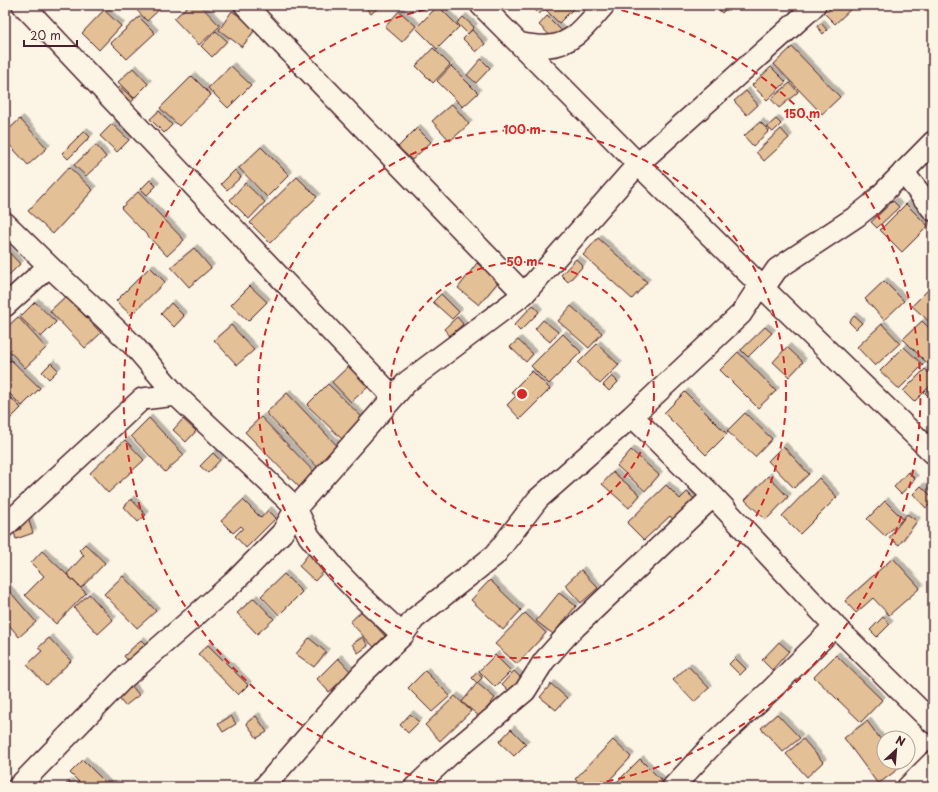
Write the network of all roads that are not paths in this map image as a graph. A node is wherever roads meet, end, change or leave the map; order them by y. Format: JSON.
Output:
{"nodes":[{"id":1,"x":23,"y":5,"type":"edge"},
{"id":2,"x":244,"y":5,"type":"edge"},
{"id":3,"x":481,"y":5,"type":"edge"},
{"id":4,"x":604,"y":5,"type":"edge"},
{"id":5,"x":815,"y":5,"type":"edge"},
{"id":6,"x":520,"y":44,"type":"junction"},
{"id":7,"x":933,"y":142,"type":"edge"},
{"id":8,"x":638,"y":164,"type":"junction"},
{"id":9,"x":903,"y":172,"type":"junction"},
{"id":10,"x":933,"y":210,"type":"edge"},
{"id":11,"x":5,"y":223,"type":"edge"},
{"id":12,"x":740,"y":265,"type":"junction"},
{"id":13,"x":49,"y":266,"type":"junction"},
{"id":14,"x":777,"y":269,"type":"junction"},
{"id":15,"x":762,"y":287,"type":"junction"},
{"id":16,"x":524,"y":294,"type":"junction"},
{"id":17,"x":5,"y":306,"type":"edge"},
{"id":18,"x":783,"y":307,"type":"junction"},
{"id":19,"x":741,"y":314,"type":"junction"},
{"id":20,"x":153,"y":368,"type":"junction"},
{"id":21,"x":176,"y":395,"type":"junction"},
{"id":22,"x":393,"y":397,"type":"junction"},
{"id":23,"x":142,"y":399,"type":"junction"},
{"id":24,"x":632,"y":416,"type":"junction"},
{"id":25,"x":933,"y":453,"type":"edge"},
{"id":26,"x":713,"y":496,"type":"junction"},
{"id":27,"x":296,"y":508,"type":"junction"},
{"id":28,"x":5,"y":526,"type":"edge"},
{"id":29,"x":834,"y":626,"type":"junction"},
{"id":30,"x":408,"y":628,"type":"junction"},
{"id":31,"x":933,"y":724,"type":"edge"},
{"id":32,"x":933,"y":762,"type":"edge"},
{"id":33,"x":18,"y":787,"type":"edge"},
{"id":34,"x":264,"y":787,"type":"edge"},
{"id":35,"x":415,"y":787,"type":"edge"},
{"id":36,"x":673,"y":787,"type":"edge"},
{"id":37,"x":908,"y":787,"type":"edge"}],
"edges":[{"from":1,"to":22,"type":"street"},
{"from":2,"to":16,"type":"street"},
{"from":3,"to":6,"type":"street"},
{"from":4,"to":6,"type":"street"},
{"from":5,"to":8,"type":"street"},
{"from":6,"to":8,"type":"street"},
{"from":7,"to":9,"type":"street"},
{"from":8,"to":12,"type":"street"},
{"from":8,"to":16,"type":"street"},
{"from":9,"to":10,"type":"street"},
{"from":9,"to":14,"type":"street"},
{"from":11,"to":13,"type":"street"},
{"from":12,"to":14,"type":"street"},
{"from":12,"to":15,"type":"street"},
{"from":13,"to":17,"type":"street"},
{"from":13,"to":20,"type":"street"},
{"from":14,"to":15,"type":"street"},
{"from":15,"to":18,"type":"street"},
{"from":15,"to":19,"type":"street"},
{"from":16,"to":22,"type":"street"},
{"from":18,"to":19,"type":"street"},
{"from":18,"to":25,"type":"street"},
{"from":19,"to":24,"type":"street"},
{"from":20,"to":21,"type":"street"},
{"from":20,"to":23,"type":"street"},
{"from":21,"to":23,"type":"street"},
{"from":21,"to":27,"type":"street"},
{"from":22,"to":27,"type":"street"},
{"from":23,"to":28,"type":"street"},
{"from":24,"to":26,"type":"street"},
{"from":24,"to":30,"type":"street"},
{"from":26,"to":29,"type":"street"},
{"from":26,"to":35,"type":"street"},
{"from":27,"to":30,"type":"street"},
{"from":27,"to":33,"type":"street"},
{"from":29,"to":31,"type":"street"},
{"from":29,"to":36,"type":"street"},
{"from":30,"to":34,"type":"street"},
{"from":32,"to":37,"type":"street"}]}
